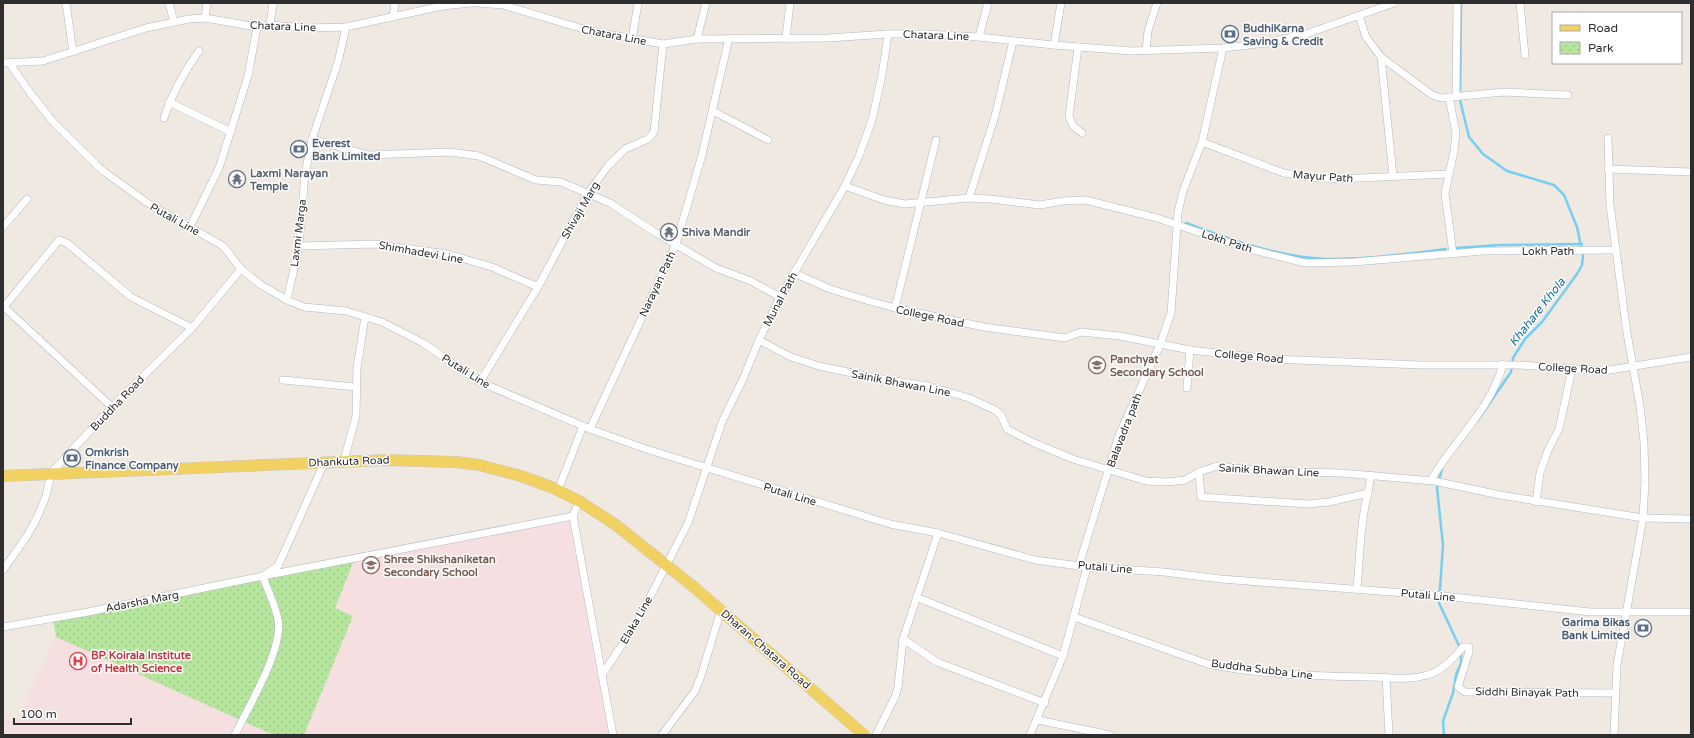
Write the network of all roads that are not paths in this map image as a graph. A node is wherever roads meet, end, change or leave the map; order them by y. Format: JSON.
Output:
{"nodes":[{"id":1,"x":66,"y":3,"type":"edge"},
{"id":2,"x":169,"y":3,"type":"edge"},
{"id":3,"x":208,"y":3,"type":"edge"},
{"id":4,"x":273,"y":3,"type":"edge"},
{"id":5,"x":395,"y":3,"type":"edge"},
{"id":6,"x":472,"y":3,"type":"edge"},
{"id":7,"x":477,"y":3,"type":"edge"},
{"id":8,"x":638,"y":3,"type":"edge"},
{"id":9,"x":706,"y":3,"type":"edge"},
{"id":10,"x":790,"y":3,"type":"edge"},
{"id":11,"x":988,"y":3,"type":"edge"},
{"id":12,"x":1061,"y":3,"type":"edge"},
{"id":13,"x":1157,"y":3,"type":"edge"},
{"id":14,"x":1394,"y":3,"type":"edge"},
{"id":15,"x":1457,"y":3,"type":"edge"},
{"id":16,"x":1520,"y":3,"type":"edge"},
{"id":17,"x":503,"y":4,"type":"edge"},
{"id":18,"x":1359,"y":16,"type":"junction"},
{"id":19,"x":393,"y":17,"type":"junction"},
{"id":20,"x":205,"y":18,"type":"junction"},
{"id":21,"x":174,"y":22,"type":"junction"},
{"id":22,"x":270,"y":25,"type":"junction"},
{"id":23,"x":257,"y":27,"type":"junction"},
{"id":24,"x":346,"y":27,"type":"junction"},
{"id":25,"x":888,"y":34,"type":"junction"},
{"id":26,"x":979,"y":37,"type":"junction"},
{"id":27,"x":729,"y":38,"type":"junction"},
{"id":28,"x":786,"y":38,"type":"junction"},
{"id":29,"x":697,"y":39,"type":"junction"},
{"id":30,"x":632,"y":40,"type":"junction"},
{"id":31,"x":1013,"y":41,"type":"junction"},
{"id":32,"x":663,"y":44,"type":"junction"},
{"id":33,"x":1054,"y":45,"type":"junction"},
{"id":34,"x":1078,"y":47,"type":"junction"},
{"id":35,"x":1223,"y":48,"type":"junction"},
{"id":36,"x":199,"y":51,"type":"dead end"},
{"id":37,"x":1146,"y":51,"type":"junction"},
{"id":38,"x":73,"y":52,"type":"junction"},
{"id":39,"x":1526,"y":55,"type":"dead end"},
{"id":40,"x":1381,"y":57,"type":"junction"},
{"id":41,"x":7,"y":63,"type":"edge"},
{"id":42,"x":1568,"y":95,"type":"dead end"},
{"id":43,"x":1456,"y":96,"type":"junction"},
{"id":44,"x":169,"y":102,"type":"junction"},
{"id":45,"x":713,"y":111,"type":"junction"},
{"id":46,"x":164,"y":118,"type":"dead end"},
{"id":47,"x":231,"y":132,"type":"junction"},
{"id":48,"x":1082,"y":133,"type":"dead end"},
{"id":49,"x":1608,"y":138,"type":"dead end"},
{"id":50,"x":312,"y":139,"type":"junction"},
{"id":51,"x":768,"y":140,"type":"dead end"},
{"id":52,"x":936,"y":140,"type":"dead end"},
{"id":53,"x":1202,"y":142,"type":"junction"},
{"id":54,"x":1608,"y":169,"type":"junction"},
{"id":55,"x":1691,"y":172,"type":"edge"},
{"id":56,"x":1449,"y":174,"type":"junction"},
{"id":57,"x":1393,"y":176,"type":"junction"},
{"id":58,"x":845,"y":186,"type":"junction"},
{"id":59,"x":588,"y":193,"type":"junction"},
{"id":60,"x":969,"y":198,"type":"junction"},
{"id":61,"x":28,"y":199,"type":"dead end"},
{"id":62,"x":921,"y":203,"type":"junction"},
{"id":63,"x":1176,"y":224,"type":"junction"},
{"id":64,"x":3,"y":227,"type":"edge"},
{"id":65,"x":190,"y":227,"type":"junction"},
{"id":66,"x":676,"y":244,"type":"junction"},
{"id":67,"x":299,"y":246,"type":"junction"},
{"id":68,"x":1616,"y":250,"type":"junction"},
{"id":69,"x":1453,"y":254,"type":"junction"},
{"id":70,"x":241,"y":269,"type":"junction"},
{"id":71,"x":794,"y":273,"type":"junction"},
{"id":72,"x":538,"y":287,"type":"junction"},
{"id":73,"x":780,"y":297,"type":"junction"},
{"id":74,"x":287,"y":300,"type":"junction"},
{"id":75,"x":3,"y":307,"type":"edge"},
{"id":76,"x":895,"y":308,"type":"junction"},
{"id":77,"x":365,"y":317,"type":"junction"},
{"id":78,"x":192,"y":328,"type":"junction"},
{"id":79,"x":759,"y":340,"type":"junction"},
{"id":80,"x":1160,"y":345,"type":"junction"},
{"id":81,"x":1190,"y":350,"type":"junction"},
{"id":82,"x":1691,"y":357,"type":"edge"},
{"id":83,"x":1504,"y":364,"type":"junction"},
{"id":84,"x":1634,"y":367,"type":"junction"},
{"id":85,"x":1572,"y":369,"type":"junction"},
{"id":86,"x":283,"y":380,"type":"dead end"},
{"id":87,"x":480,"y":382,"type":"junction"},
{"id":88,"x":356,"y":386,"type":"junction"},
{"id":89,"x":1187,"y":388,"type":"dead end"},
{"id":90,"x":112,"y":407,"type":"junction"},
{"id":91,"x":586,"y":428,"type":"junction"},
{"id":92,"x":344,"y":460,"type":"junction"},
{"id":93,"x":325,"y":461,"type":"junction"},
{"id":94,"x":706,"y":468,"type":"junction"},
{"id":95,"x":1108,"y":470,"type":"junction"},
{"id":96,"x":1199,"y":472,"type":"junction"},
{"id":97,"x":51,"y":473,"type":"junction"},
{"id":98,"x":1371,"y":475,"type":"junction"},
{"id":99,"x":3,"y":476,"type":"edge"},
{"id":100,"x":1432,"y":481,"type":"junction"},
{"id":101,"x":558,"y":490,"type":"junction"},
{"id":102,"x":1368,"y":493,"type":"junction"},
{"id":103,"x":578,"y":501,"type":"junction"},
{"id":104,"x":1536,"y":502,"type":"junction"},
{"id":105,"x":574,"y":516,"type":"junction"},
{"id":106,"x":1643,"y":518,"type":"junction"},
{"id":107,"x":1691,"y":519,"type":"edge"},
{"id":108,"x":938,"y":533,"type":"junction"},
{"id":109,"x":667,"y":564,"type":"junction"},
{"id":110,"x":1079,"y":565,"type":"junction"},
{"id":111,"x":1087,"y":567,"type":"junction"},
{"id":112,"x":3,"y":570,"type":"edge"},
{"id":113,"x":263,"y":576,"type":"junction"},
{"id":114,"x":1357,"y":589,"type":"junction"},
{"id":115,"x":916,"y":598,"type":"junction"},
{"id":116,"x":721,"y":610,"type":"junction"},
{"id":117,"x":1691,"y":612,"type":"edge"},
{"id":118,"x":1627,"y":613,"type":"junction"},
{"id":119,"x":1074,"y":617,"type":"junction"},
{"id":120,"x":3,"y":627,"type":"edge"},
{"id":121,"x":903,"y":639,"type":"junction"},
{"id":122,"x":1063,"y":656,"type":"junction"},
{"id":123,"x":602,"y":675,"type":"junction"},
{"id":124,"x":1386,"y":677,"type":"junction"},
{"id":125,"x":1615,"y":693,"type":"junction"},
{"id":126,"x":1045,"y":703,"type":"junction"},
{"id":127,"x":1038,"y":720,"type":"junction"},
{"id":128,"x":235,"y":735,"type":"edge"},
{"id":129,"x":614,"y":735,"type":"edge"},
{"id":130,"x":662,"y":735,"type":"edge"},
{"id":131,"x":864,"y":735,"type":"edge"},
{"id":132,"x":876,"y":735,"type":"edge"},
{"id":133,"x":1030,"y":735,"type":"edge"},
{"id":134,"x":1110,"y":735,"type":"edge"},
{"id":135,"x":1389,"y":735,"type":"edge"},
{"id":136,"x":1614,"y":735,"type":"edge"}],
"edges":[{"from":1,"to":38,"type":"street"},
{"from":2,"to":21,"type":"street"},
{"from":3,"to":20,"type":"street"},
{"from":4,"to":22,"type":"street"},
{"from":5,"to":19,"type":"street"},
{"from":6,"to":19,"type":"street","name":"Chatara Line"},
{"from":7,"to":17,"type":"street","name":"Chatara Line"},
{"from":8,"to":30,"type":"street"},
{"from":9,"to":29,"type":"street"},
{"from":10,"to":28,"type":"street"},
{"from":11,"to":26,"type":"street"},
{"from":12,"to":33,"type":"street"},
{"from":13,"to":37,"type":"street"},
{"from":14,"to":18,"type":"street","name":"Chatara Line"},
{"from":15,"to":43,"type":"street"},
{"from":16,"to":39,"type":"street"},
{"from":17,"to":30,"type":"street","name":"Chatara Line"},
{"from":18,"to":35,"type":"street","name":"Chatara Line"},
{"from":18,"to":40,"type":"street"},
{"from":19,"to":24,"type":"street","name":"Chatara Line"},
{"from":20,"to":21,"type":"street","name":"Chatara Line"},
{"from":20,"to":23,"type":"street","name":"Chatara Line"},
{"from":21,"to":38,"type":"street","name":"Chatara Line"},
{"from":22,"to":23,"type":"street","name":"Chatara Line"},
{"from":22,"to":24,"type":"street","name":"Chatara Line"},
{"from":23,"to":47,"type":"street"},
{"from":24,"to":50,"type":"street","name":"Laxmi Marga"},
{"from":25,"to":26,"type":"street","name":"Chatara Line"},
{"from":25,"to":28,"type":"street","name":"Chatara Line"},
{"from":25,"to":58,"type":"street","name":"Munal Path"},
{"from":26,"to":31,"type":"street","name":"Chatara Line"},
{"from":27,"to":28,"type":"street","name":"Chatara Line"},
{"from":27,"to":29,"type":"street","name":"Chatara Line"},
{"from":27,"to":45,"type":"street","name":"Narayan Path"},
{"from":29,"to":32,"type":"street","name":"Chatara Line"},
{"from":30,"to":32,"type":"street","name":"Chatara Line"},
{"from":31,"to":33,"type":"street","name":"Chatara Line"},
{"from":31,"to":60,"type":"street"},
{"from":32,"to":59,"type":"street","name":"Shivaji Marg"},
{"from":33,"to":34,"type":"street","name":"Chatara Line"},
{"from":34,"to":37,"type":"street","name":"Chatara Line"},
{"from":34,"to":48,"type":"street"},
{"from":35,"to":37,"type":"street","name":"Chatara Line"},
{"from":35,"to":53,"type":"street","name":"Balavadra path"},
{"from":36,"to":44,"type":"street"},
{"from":38,"to":41,"type":"street","name":"Chatara Line"},
{"from":40,"to":43,"type":"street"},
{"from":40,"to":57,"type":"street"},
{"from":41,"to":65,"type":"street","name":"Putali Line"},
{"from":42,"to":43,"type":"street"},
{"from":43,"to":56,"type":"street"},
{"from":44,"to":46,"type":"street"},
{"from":44,"to":47,"type":"street"},
{"from":45,"to":51,"type":"street"},
{"from":45,"to":66,"type":"street","name":"Narayan Path"},
{"from":47,"to":65,"type":"street"},
{"from":49,"to":54,"type":"street"},
{"from":50,"to":59,"type":"street"},
{"from":50,"to":67,"type":"street","name":"Laxmi Marga"},
{"from":52,"to":62,"type":"street"},
{"from":53,"to":57,"type":"street","name":"Mayur Path"},
{"from":53,"to":63,"type":"street","name":"Balavadra path"},
{"from":54,"to":55,"type":"street"},
{"from":54,"to":68,"type":"street"},
{"from":56,"to":57,"type":"street","name":"Mayur Path"},
{"from":56,"to":69,"type":"street"},
{"from":58,"to":62,"type":"street","name":"Lokh Path"},
{"from":58,"to":71,"type":"street","name":"Munal Path"},
{"from":59,"to":66,"type":"street"},
{"from":59,"to":72,"type":"street","name":"Shivaji Marg"},
{"from":60,"to":62,"type":"street","name":"Lokh Path"},
{"from":60,"to":63,"type":"street","name":"Lokh Path"},
{"from":61,"to":64,"type":"street"},
{"from":62,"to":76,"type":"street"},
{"from":63,"to":69,"type":"street","name":"Lokh Path"},
{"from":63,"to":80,"type":"street","name":"Balavadra path"},
{"from":65,"to":70,"type":"street","name":"Putali Line"},
{"from":66,"to":73,"type":"street"},
{"from":66,"to":91,"type":"street","name":"Narayan Path"},
{"from":67,"to":72,"type":"street","name":"Shimhadevi Line"},
{"from":67,"to":74,"type":"street","name":"Laxmi Marga"},
{"from":68,"to":69,"type":"street","name":"Lokh Path"},
{"from":68,"to":84,"type":"street"},
{"from":70,"to":74,"type":"street","name":"Putali Line"},
{"from":70,"to":78,"type":"street","name":"Buddha Road"},
{"from":71,"to":73,"type":"street","name":"Munal Path"},
{"from":71,"to":76,"type":"street","name":"College Road"},
{"from":72,"to":87,"type":"street","name":"Shivaji Marg"},
{"from":73,"to":79,"type":"street","name":"Munal Path"},
{"from":74,"to":77,"type":"street","name":"Putali Line"},
{"from":75,"to":78,"type":"street"},
{"from":75,"to":90,"type":"street"},
{"from":76,"to":80,"type":"street","name":"College Road"},
{"from":77,"to":87,"type":"street","name":"Putali Line"},
{"from":77,"to":88,"type":"street"},
{"from":78,"to":90,"type":"street","name":"Buddha Road"},
{"from":79,"to":94,"type":"street","name":"Munal Path"},
{"from":79,"to":95,"type":"street","name":"Sainik Bhawan Line"},
{"from":80,"to":81,"type":"street","name":"College Road"},
{"from":80,"to":95,"type":"street","name":"Balavadra path"},
{"from":81,"to":83,"type":"street","name":"College Road"},
{"from":81,"to":89,"type":"street"},
{"from":82,"to":84,"type":"street","name":"College Road"},
{"from":83,"to":85,"type":"street","name":"College Road"},
{"from":83,"to":100,"type":"street"},
{"from":84,"to":85,"type":"street","name":"College Road"},
{"from":84,"to":106,"type":"street"},
{"from":85,"to":104,"type":"street"},
{"from":86,"to":88,"type":"street"},
{"from":87,"to":91,"type":"street","name":"Putali Line"},
{"from":88,"to":92,"type":"street"},
{"from":90,"to":97,"type":"street","name":"Buddha Road"},
{"from":91,"to":94,"type":"street","name":"Putali Line"},
{"from":91,"to":101,"type":"street","name":"Narayan Path"},
{"from":92,"to":93,"type":"main road","name":"Dhankuta Road"},
{"from":92,"to":101,"type":"main road","name":"Dhankuta Road"},
{"from":93,"to":97,"type":"main road","name":"Dhankuta Road"},
{"from":93,"to":113,"type":"street","name":"Adarsha Marg"},
{"from":94,"to":108,"type":"street","name":"Putali Line"},
{"from":94,"to":109,"type":"street","name":"Munal Path"},
{"from":95,"to":96,"type":"street","name":"Sainik Bhawan Line"},
{"from":95,"to":110,"type":"street","name":"Balavadra path"},
{"from":96,"to":98,"type":"street","name":"Sainik Bhawan Line"},
{"from":96,"to":102,"type":"street"},
{"from":97,"to":99,"type":"main road","name":"Dhankuta Road"},
{"from":97,"to":112,"type":"street"},
{"from":98,"to":100,"type":"street","name":"Sainik Bhawan Line"},
{"from":98,"to":102,"type":"street"},
{"from":100,"to":104,"type":"street","name":"Sainik Bhawan Line"},
{"from":101,"to":103,"type":"main road","name":"Dhankuta Road"},
{"from":102,"to":114,"type":"street"},
{"from":103,"to":105,"type":"street"},
{"from":103,"to":109,"type":"main road","name":"Dhankuta Road"},
{"from":104,"to":106,"type":"street","name":"Sainik Bhawan Line"},
{"from":105,"to":113,"type":"street"},
{"from":105,"to":123,"type":"street"},
{"from":106,"to":107,"type":"street","name":"Sainik Bhawan Line"},
{"from":106,"to":118,"type":"street"},
{"from":108,"to":110,"type":"street","name":"Putali Line"},
{"from":108,"to":115,"type":"street"},
{"from":109,"to":116,"type":"main road","name":"Dharan-Chatara Road"},
{"from":109,"to":123,"type":"street","name":"Elaka Line"},
{"from":110,"to":111,"type":"street","name":"Putali Line"},
{"from":111,"to":114,"type":"street","name":"Putali Line"},
{"from":111,"to":119,"type":"street"},
{"from":113,"to":120,"type":"street","name":"Adarsha Marg"},
{"from":113,"to":128,"type":"street"},
{"from":114,"to":118,"type":"street","name":"Putali Line"},
{"from":115,"to":121,"type":"street"},
{"from":115,"to":122,"type":"street"},
{"from":116,"to":130,"type":"street"},
{"from":116,"to":131,"type":"main road","name":"Dharan-Chatara Road"},
{"from":117,"to":118,"type":"street","name":"Putali Line"},
{"from":118,"to":125,"type":"street"},
{"from":119,"to":122,"type":"street"},
{"from":119,"to":124,"type":"street","name":"Buddha Subba Line"},
{"from":121,"to":126,"type":"street"},
{"from":121,"to":132,"type":"street"},
{"from":122,"to":126,"type":"street"},
{"from":123,"to":129,"type":"street"},
{"from":124,"to":125,"type":"street","name":"Siddhi Binayak Path"},
{"from":124,"to":135,"type":"street"},
{"from":125,"to":136,"type":"street"},
{"from":126,"to":127,"type":"street"},
{"from":127,"to":133,"type":"street"},
{"from":127,"to":134,"type":"street"}]}
